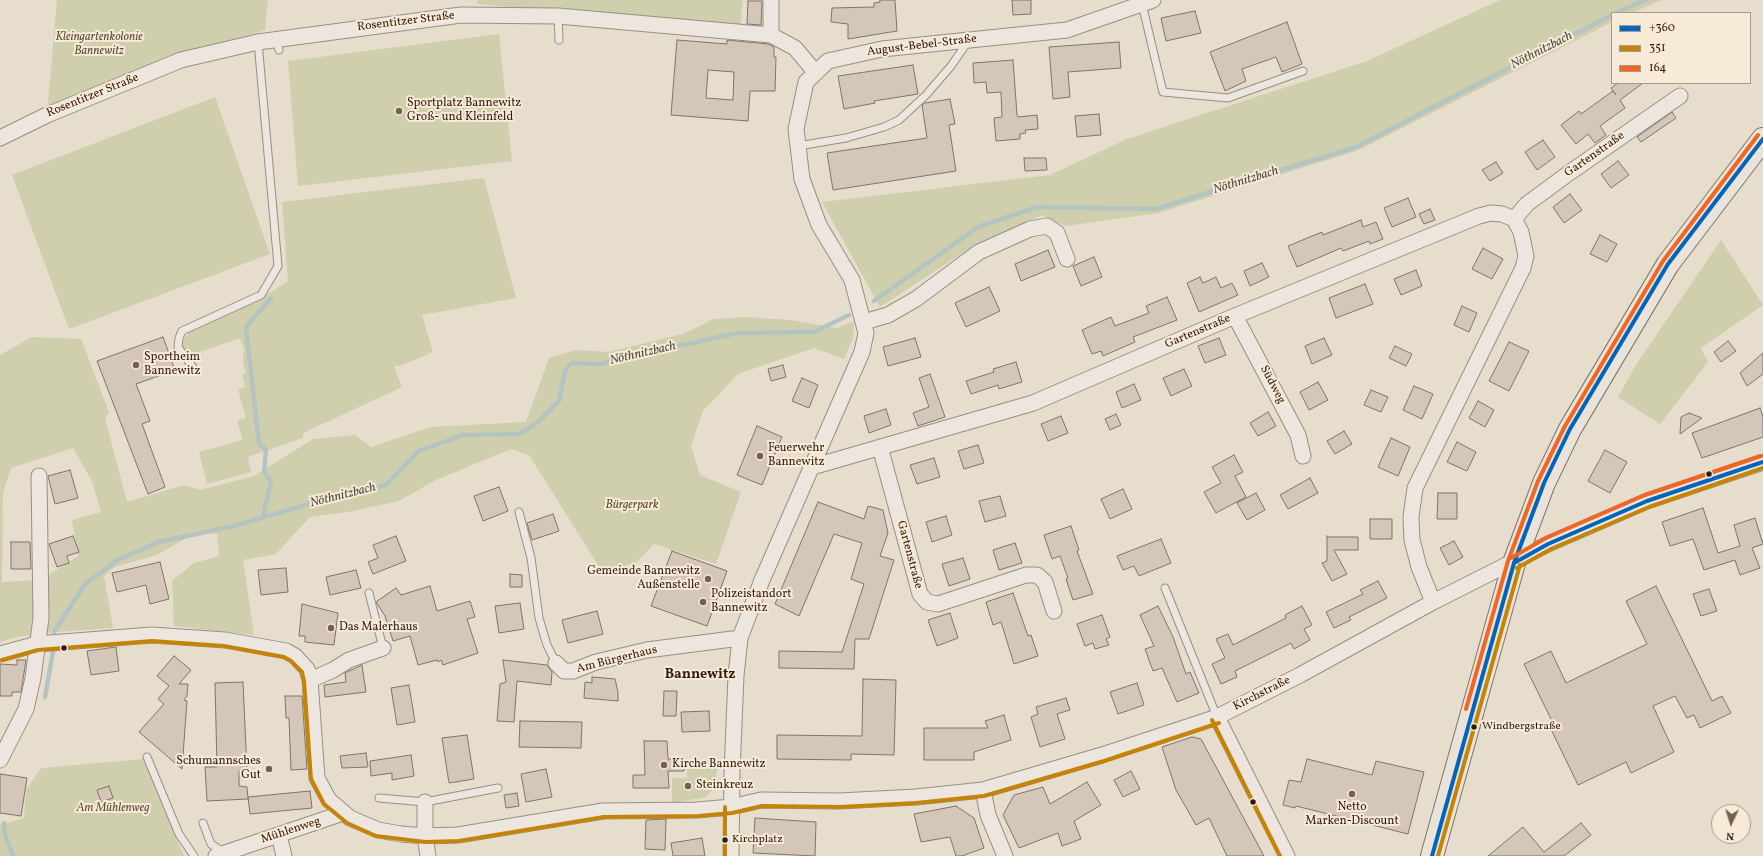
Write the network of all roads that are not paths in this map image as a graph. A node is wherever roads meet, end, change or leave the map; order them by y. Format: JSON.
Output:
{"nodes":[{"id":1,"x":771,"y":0,"type":"edge"},
{"id":2,"x":1148,"y":2,"type":"edge"},
{"id":3,"x":558,"y":16,"type":"junction"},
{"id":4,"x":771,"y":35,"type":"junction"},
{"id":5,"x":559,"y":40,"type":"dead end"},
{"id":6,"x":970,"y":40,"type":"junction"},
{"id":7,"x":258,"y":42,"type":"junction"},
{"id":8,"x":1303,"y":71,"type":"dead end"},
{"id":9,"x":816,"y":73,"type":"junction"},
{"id":10,"x":1680,"y":96,"type":"dead end"},
{"id":11,"x":0,"y":138,"type":"edge"},
{"id":12,"x":1763,"y":139,"type":"edge"},
{"id":13,"x":798,"y":146,"type":"junction"},
{"id":14,"x":1514,"y":219,"type":"junction"},
{"id":15,"x":1067,"y":259,"type":"dead end"},
{"id":16,"x":1235,"y":316,"type":"junction"},
{"id":17,"x":864,"y":322,"type":"junction"},
{"id":18,"x":194,"y":369,"type":"dead end"},
{"id":19,"x":880,"y":447,"type":"junction"},
{"id":20,"x":1303,"y":456,"type":"dead end"},
{"id":21,"x":1762,"y":464,"type":"edge"},
{"id":22,"x":812,"y":467,"type":"junction"},
{"id":23,"x":39,"y":476,"type":"dead end"},
{"id":24,"x":519,"y":512,"type":"dead end"},
{"id":25,"x":1514,"y":563,"type":"junction"},
{"id":26,"x":1165,"y":588,"type":"dead end"},
{"id":27,"x":369,"y":593,"type":"dead end"},
{"id":28,"x":1433,"y":602,"type":"junction"},
{"id":29,"x":1054,"y":610,"type":"dead end"},
{"id":30,"x":740,"y":638,"type":"junction"},
{"id":31,"x":37,"y":644,"type":"junction"},
{"id":32,"x":383,"y":648,"type":"joint"},
{"id":33,"x":0,"y":654,"type":"edge"},
{"id":34,"x":556,"y":663,"type":"joint"},
{"id":35,"x":310,"y":680,"type":"junction"},
{"id":36,"x":1217,"y":717,"type":"junction"},
{"id":37,"x":148,"y":757,"type":"dead end"},
{"id":38,"x":0,"y":760,"type":"edge"},
{"id":39,"x":498,"y":788,"type":"dead end"},
{"id":40,"x":983,"y":790,"type":"junction"},
{"id":41,"x":379,"y":798,"type":"dead end"},
{"id":42,"x":425,"y":802,"type":"junction"},
{"id":43,"x":731,"y":807,"type":"junction"},
{"id":44,"x":343,"y":813,"type":"junction"},
{"id":45,"x":203,"y":823,"type":"dead end"},
{"id":46,"x":278,"y":836,"type":"junction"},
{"id":47,"x":425,"y":836,"type":"junction"},
{"id":48,"x":221,"y":855,"type":"edge"},
{"id":49,"x":194,"y":856,"type":"edge"},
{"id":50,"x":284,"y":856,"type":"edge"},
{"id":51,"x":428,"y":856,"type":"edge"},
{"id":52,"x":731,"y":856,"type":"edge"},
{"id":53,"x":1004,"y":856,"type":"edge"},
{"id":54,"x":1287,"y":856,"type":"edge"},
{"id":55,"x":1432,"y":856,"type":"edge"}],
"edges":[{"from":1,"to":4,"type":"street"},
{"from":2,"to":6,"type":"street","name":"August-Bebel-Straße"},
{"from":2,"to":8,"type":"lane"},
{"from":3,"to":4,"type":"street","name":"Rosentitzer Straße"},
{"from":3,"to":5,"type":"lane"},
{"from":3,"to":7,"type":"street","name":"Rosentitzer Straße"},
{"from":4,"to":9,"type":"street","name":"Rosentitzer Straße"},
{"from":6,"to":9,"type":"street","name":"August-Bebel-Straße"},
{"from":6,"to":13,"type":"lane"},
{"from":7,"to":11,"type":"street","name":"Rosentitzer Straße"},
{"from":7,"to":18,"type":"lane"},
{"from":9,"to":13,"type":"street","name":"August-Bebel-Straße"},
{"from":10,"to":14,"type":"street","name":"Gartenstraße"},
{"from":12,"to":25,"type":"main road"},
{"from":13,"to":17,"type":"street","name":"August-Bebel-Straße"},
{"from":14,"to":16,"type":"street","name":"Gartenstraße"},
{"from":14,"to":28,"type":"street"},
{"from":15,"to":17,"type":"street"},
{"from":16,"to":19,"type":"street","name":"Gartenstraße"},
{"from":16,"to":20,"type":"street","name":"Südweg"},
{"from":17,"to":22,"type":"street","name":"August-Bebel-Straße"},
{"from":19,"to":22,"type":"street","name":"Gartenstraße"},
{"from":19,"to":29,"type":"street","name":"Gartenstraße"},
{"from":21,"to":25,"type":"street"},
{"from":22,"to":30,"type":"street","name":"August-Bebel-Straße"},
{"from":23,"to":31,"type":"street"},
{"from":24,"to":34,"type":"lane","name":"Am Bürgerhaus"},
{"from":25,"to":28,"type":"street","name":"Kirchstraße"},
{"from":25,"to":55,"type":"main road"},
{"from":26,"to":36,"type":"lane"},
{"from":27,"to":32,"type":"lane"},
{"from":28,"to":36,"type":"street","name":"Kirchstraße"},
{"from":30,"to":34,"type":"street","name":"Am Bürgerhaus"},
{"from":30,"to":43,"type":"street"},
{"from":31,"to":33,"type":"street"},
{"from":31,"to":35,"type":"street"},
{"from":31,"to":38,"type":"street"},
{"from":32,"to":35,"type":"street"},
{"from":35,"to":44,"type":"street","name":"Kirchstraße"},
{"from":36,"to":40,"type":"street","name":"Kirchstraße"},
{"from":36,"to":54,"type":"street"},
{"from":37,"to":49,"type":"lane"},
{"from":39,"to":42,"type":"lane"},
{"from":40,"to":43,"type":"street","name":"Kirchstraße"},
{"from":40,"to":53,"type":"street"},
{"from":41,"to":42,"type":"lane"},
{"from":42,"to":47,"type":"street"},
{"from":43,"to":47,"type":"street","name":"Kirchstraße"},
{"from":43,"to":52,"type":"street"},
{"from":44,"to":46,"type":"street","name":"Mühlenweg"},
{"from":44,"to":47,"type":"street","name":"Kirchstraße"},
{"from":45,"to":48,"type":"lane"},
{"from":46,"to":48,"type":"street","name":"Mühlenweg"},
{"from":46,"to":50,"type":"street"},
{"from":47,"to":51,"type":"street"}]}
